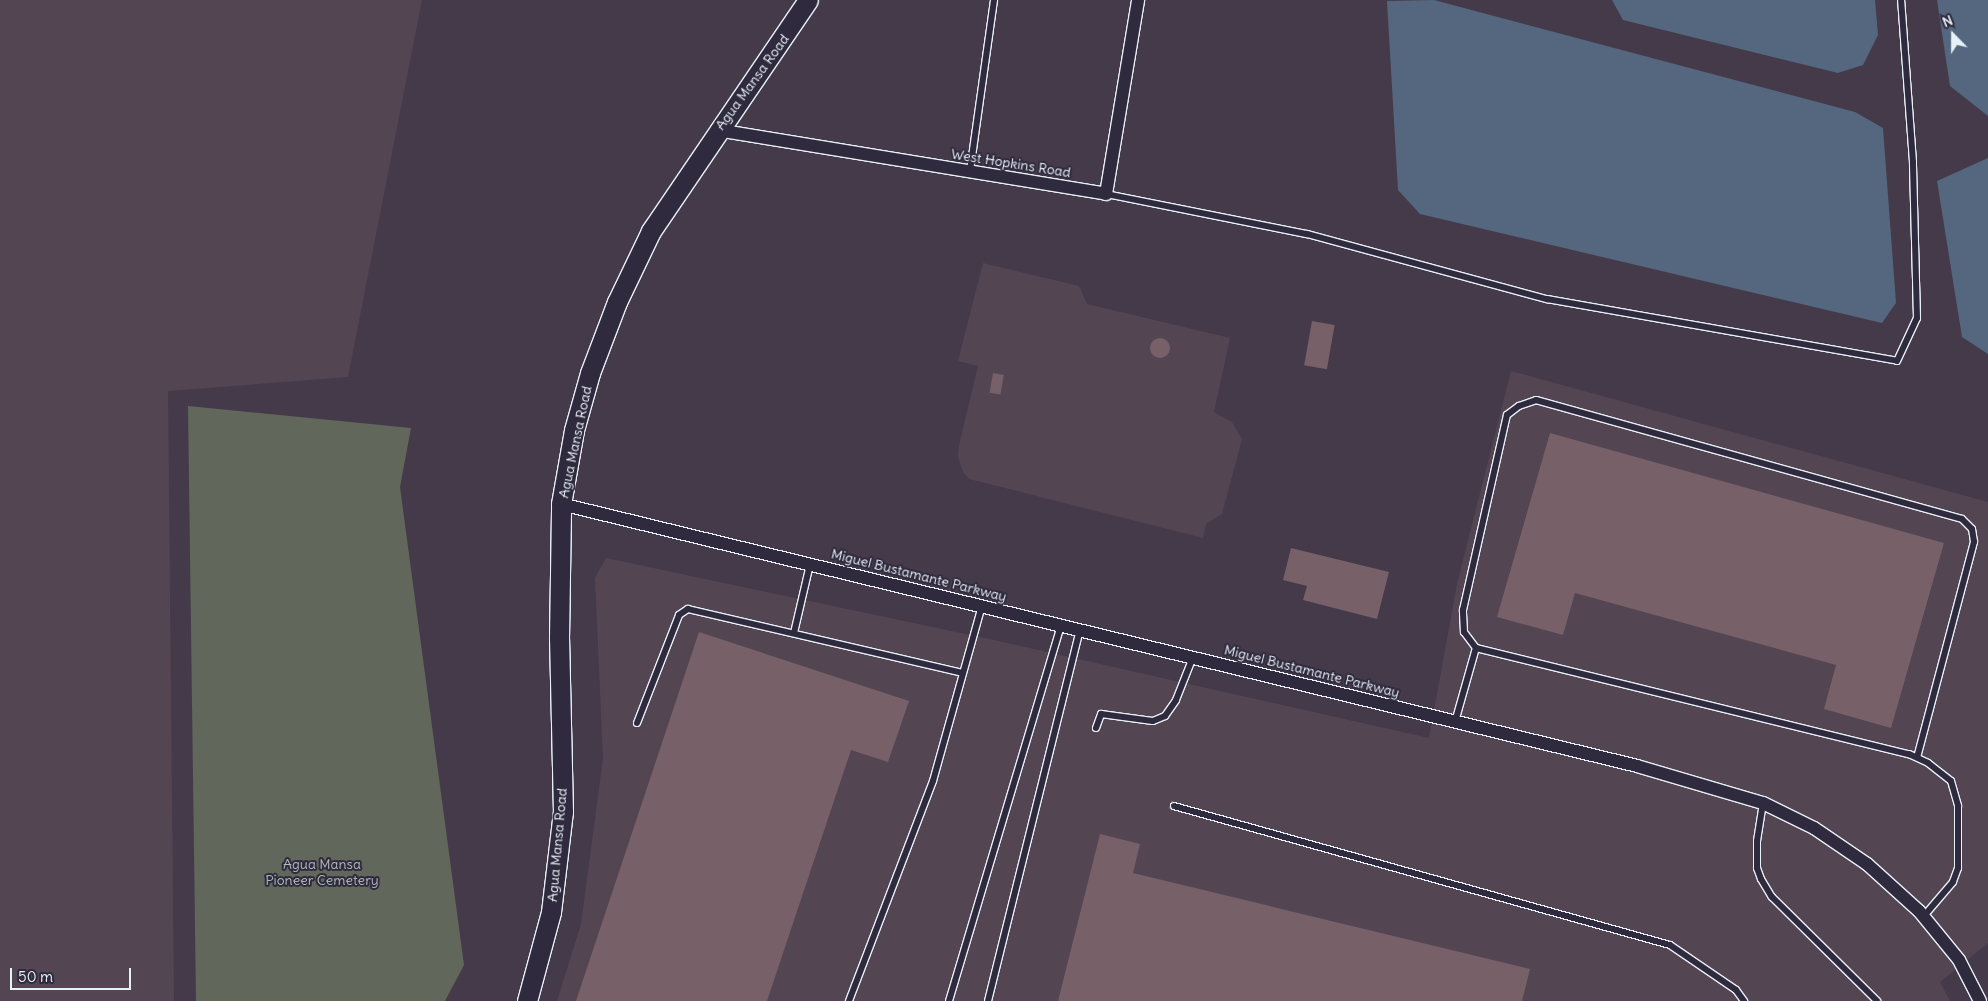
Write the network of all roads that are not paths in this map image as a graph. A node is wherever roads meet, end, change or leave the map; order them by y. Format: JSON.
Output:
{"nodes":[{"id":1,"x":808,"y":0,"type":"edge"},
{"id":2,"x":994,"y":0,"type":"edge"},
{"id":3,"x":1138,"y":0,"type":"edge"},
{"id":4,"x":1901,"y":0,"type":"edge"},
{"id":5,"x":717,"y":130,"type":"junction"},
{"id":6,"x":970,"y":171,"type":"junction"},
{"id":7,"x":1106,"y":194,"type":"junction"},
{"id":8,"x":561,"y":504,"type":"junction"},
{"id":9,"x":810,"y":563,"type":"junction"},
{"id":10,"x":982,"y":606,"type":"junction"},
{"id":11,"x":1061,"y":625,"type":"junction"},
{"id":12,"x":1080,"y":630,"type":"junction"},
{"id":13,"x":794,"y":633,"type":"junction"},
{"id":14,"x":1476,"y":648,"type":"junction"},
{"id":15,"x":1193,"y":657,"type":"junction"},
{"id":16,"x":963,"y":673,"type":"junction"},
{"id":17,"x":1455,"y":722,"type":"junction"},
{"id":18,"x":638,"y":723,"type":"dead end"},
{"id":19,"x":1096,"y":728,"type":"dead end"},
{"id":20,"x":1917,"y":757,"type":"junction"},
{"id":21,"x":1763,"y":803,"type":"junction"},
{"id":22,"x":1174,"y":806,"type":"dead end"},
{"id":23,"x":1923,"y":917,"type":"junction"},
{"id":24,"x":527,"y":1001,"type":"edge"},
{"id":25,"x":849,"y":1001,"type":"edge"},
{"id":26,"x":948,"y":1001,"type":"edge"},
{"id":27,"x":988,"y":1001,"type":"edge"},
{"id":28,"x":1744,"y":1001,"type":"edge"},
{"id":29,"x":1877,"y":1001,"type":"edge"},
{"id":30,"x":1980,"y":1001,"type":"edge"}],
"edges":[{"from":1,"to":5,"type":"main road","name":"Agua Mansa Road"},
{"from":2,"to":6,"type":"lane"},
{"from":3,"to":7,"type":"street"},
{"from":4,"to":7,"type":"lane"},
{"from":5,"to":6,"type":"street","name":"West Hopkins Road"},
{"from":5,"to":8,"type":"main road","name":"Agua Mansa Road"},
{"from":6,"to":7,"type":"street","name":"West Hopkins Road"},
{"from":8,"to":9,"type":"street","name":"Miguel Bustamante Parkway"},
{"from":8,"to":24,"type":"main road","name":"Agua Mansa Road"},
{"from":9,"to":10,"type":"street","name":"Miguel Bustamante Parkway"},
{"from":9,"to":13,"type":"lane"},
{"from":10,"to":11,"type":"street","name":"Miguel Bustamante Parkway"},
{"from":10,"to":16,"type":"lane"},
{"from":11,"to":12,"type":"street","name":"Miguel Bustamante Parkway"},
{"from":11,"to":26,"type":"lane"},
{"from":12,"to":15,"type":"street","name":"Miguel Bustamante Parkway"},
{"from":12,"to":27,"type":"lane"},
{"from":13,"to":16,"type":"lane"},
{"from":13,"to":18,"type":"lane"},
{"from":14,"to":17,"type":"lane"},
{"from":14,"to":20,"type":"lane"},
{"from":14,"to":20,"type":"lane"},
{"from":15,"to":17,"type":"street","name":"Miguel Bustamante Parkway"},
{"from":15,"to":19,"type":"lane"},
{"from":16,"to":25,"type":"lane"},
{"from":17,"to":21,"type":"street","name":"Miguel Bustamante Parkway"},
{"from":20,"to":23,"type":"lane"},
{"from":21,"to":23,"type":"street","name":"Miguel Bustamante Parkway"},
{"from":21,"to":29,"type":"lane"},
{"from":22,"to":28,"type":"lane"},
{"from":23,"to":30,"type":"street","name":"Miguel Bustamante Parkway"}]}
